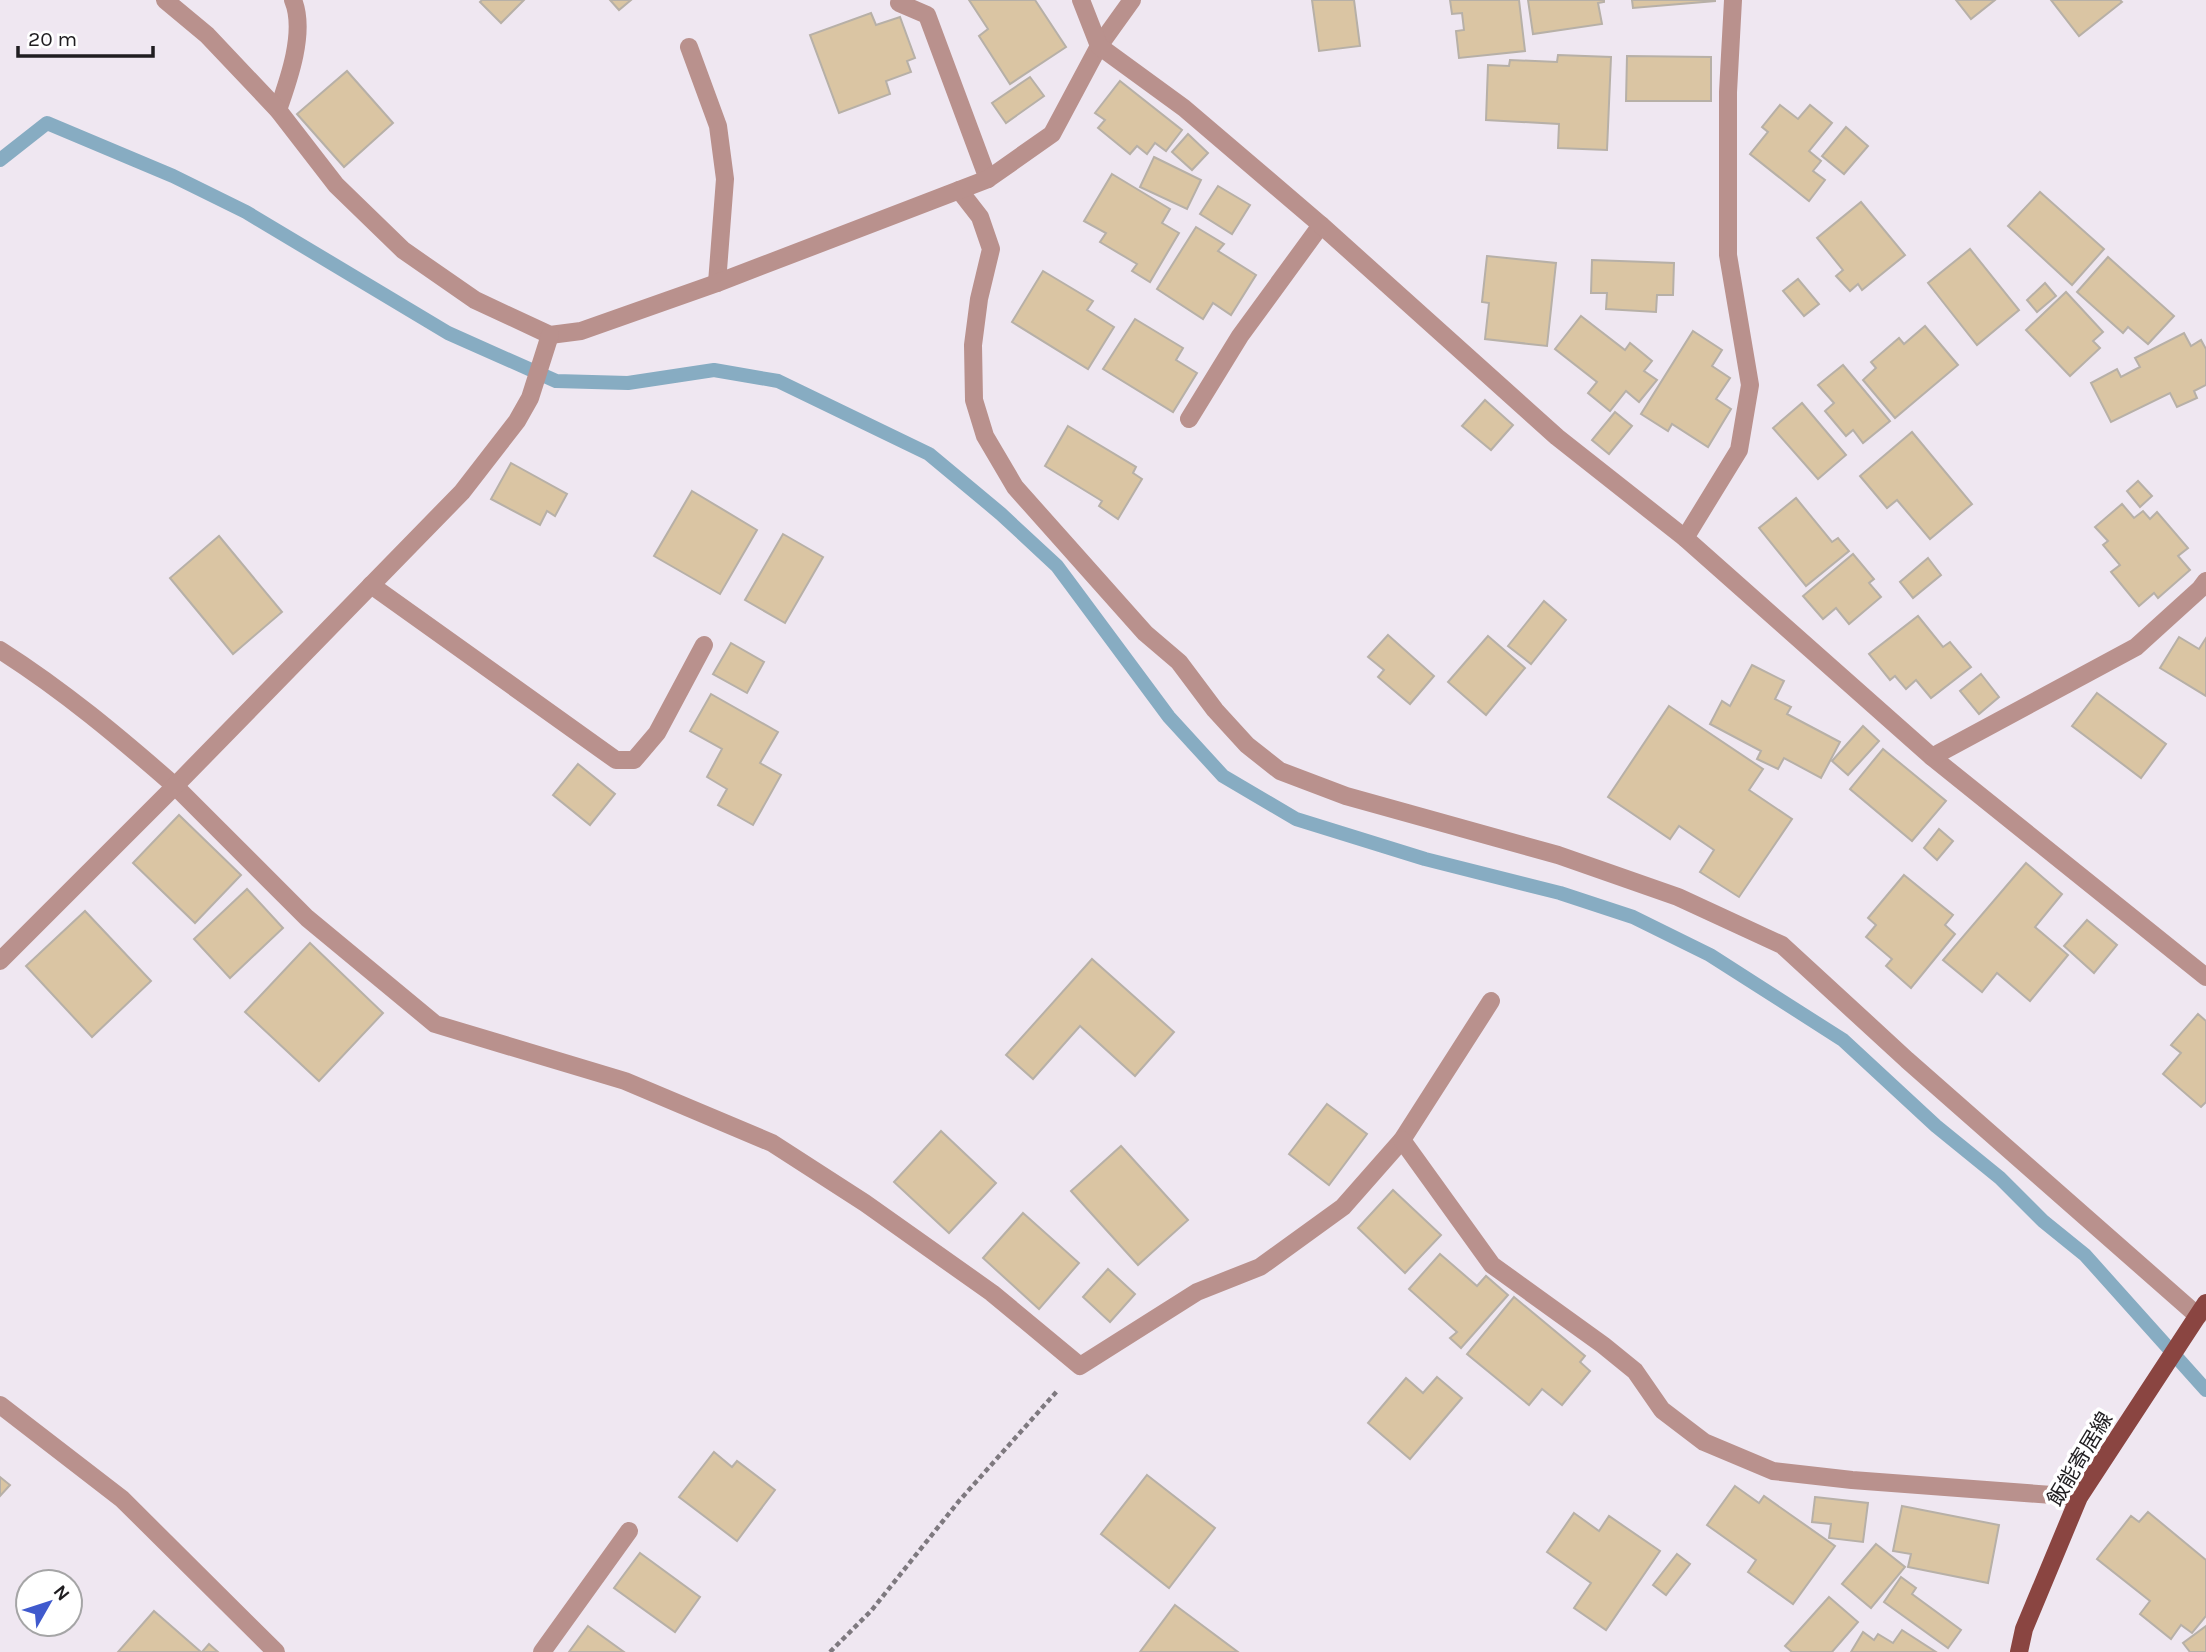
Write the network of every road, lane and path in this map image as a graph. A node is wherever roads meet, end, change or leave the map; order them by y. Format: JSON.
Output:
{"nodes":[{"id":1,"x":164,"y":0,"type":"edge"},
{"id":2,"x":293,"y":0,"type":"edge"},
{"id":3,"x":1081,"y":0,"type":"edge"},
{"id":4,"x":1132,"y":0,"type":"edge"},
{"id":5,"x":1733,"y":0,"type":"edge"},
{"id":6,"x":899,"y":3,"type":"dead end"},
{"id":7,"x":1099,"y":46,"type":"junction"},
{"id":8,"x":690,"y":47,"type":"dead end"},
{"id":9,"x":278,"y":110,"type":"junction"},
{"id":10,"x":988,"y":179,"type":"junction"},
{"id":11,"x":959,"y":190,"type":"junction"},
{"id":12,"x":1321,"y":225,"type":"junction"},
{"id":13,"x":717,"y":283,"type":"junction"},
{"id":14,"x":550,"y":335,"type":"junction"},
{"id":15,"x":1189,"y":419,"type":"dead end"},
{"id":16,"x":1685,"y":538,"type":"junction"},
{"id":17,"x":371,"y":585,"type":"junction"},
{"id":18,"x":2204,"y":587,"type":"edge"},
{"id":19,"x":704,"y":645,"type":"dead end"},
{"id":20,"x":0,"y":650,"type":"edge"},
{"id":21,"x":1932,"y":757,"type":"junction"},
{"id":22,"x":175,"y":786,"type":"junction"},
{"id":23,"x":0,"y":961,"type":"edge"},
{"id":24,"x":2206,"y":977,"type":"edge"},
{"id":25,"x":1491,"y":1001,"type":"dead end"},
{"id":26,"x":1402,"y":1140,"type":"junction"},
{"id":27,"x":2197,"y":1316,"type":"edge"},
{"id":28,"x":1080,"y":1366,"type":"junction"},
{"id":29,"x":0,"y":1405,"type":"edge"},
{"id":30,"x":2079,"y":1497,"type":"junction"},
{"id":31,"x":629,"y":1531,"type":"dead end"},
{"id":32,"x":276,"y":1652,"type":"edge"},
{"id":33,"x":542,"y":1652,"type":"edge"},
{"id":34,"x":830,"y":1652,"type":"edge"},
{"id":35,"x":2018,"y":1652,"type":"edge"}],
"edges":[{"from":1,"to":9,"type":"street"},
{"from":2,"to":9,"type":"street"},
{"from":3,"to":7,"type":"street"},
{"from":4,"to":7,"type":"street"},
{"from":5,"to":16,"type":"street"},
{"from":6,"to":10,"type":"street"},
{"from":7,"to":10,"type":"street"},
{"from":7,"to":12,"type":"street"},
{"from":8,"to":13,"type":"street"},
{"from":9,"to":14,"type":"street"},
{"from":10,"to":11,"type":"street"},
{"from":11,"to":13,"type":"street"},
{"from":11,"to":27,"type":"street"},
{"from":12,"to":15,"type":"street"},
{"from":12,"to":16,"type":"street"},
{"from":13,"to":14,"type":"street"},
{"from":14,"to":17,"type":"street"},
{"from":16,"to":21,"type":"street"},
{"from":17,"to":19,"type":"street"},
{"from":17,"to":22,"type":"street"},
{"from":18,"to":21,"type":"street"},
{"from":20,"to":22,"type":"street"},
{"from":21,"to":24,"type":"street"},
{"from":22,"to":23,"type":"street"},
{"from":22,"to":28,"type":"street"},
{"from":25,"to":26,"type":"street"},
{"from":26,"to":28,"type":"street"},
{"from":26,"to":30,"type":"street"},
{"from":27,"to":30,"type":"main road","name":"飯能寄居線"},
{"from":28,"to":34,"type":"path"},
{"from":29,"to":32,"type":"street"},
{"from":30,"to":35,"type":"main road","name":"飯能寄居線"},
{"from":31,"to":33,"type":"street"}]}
